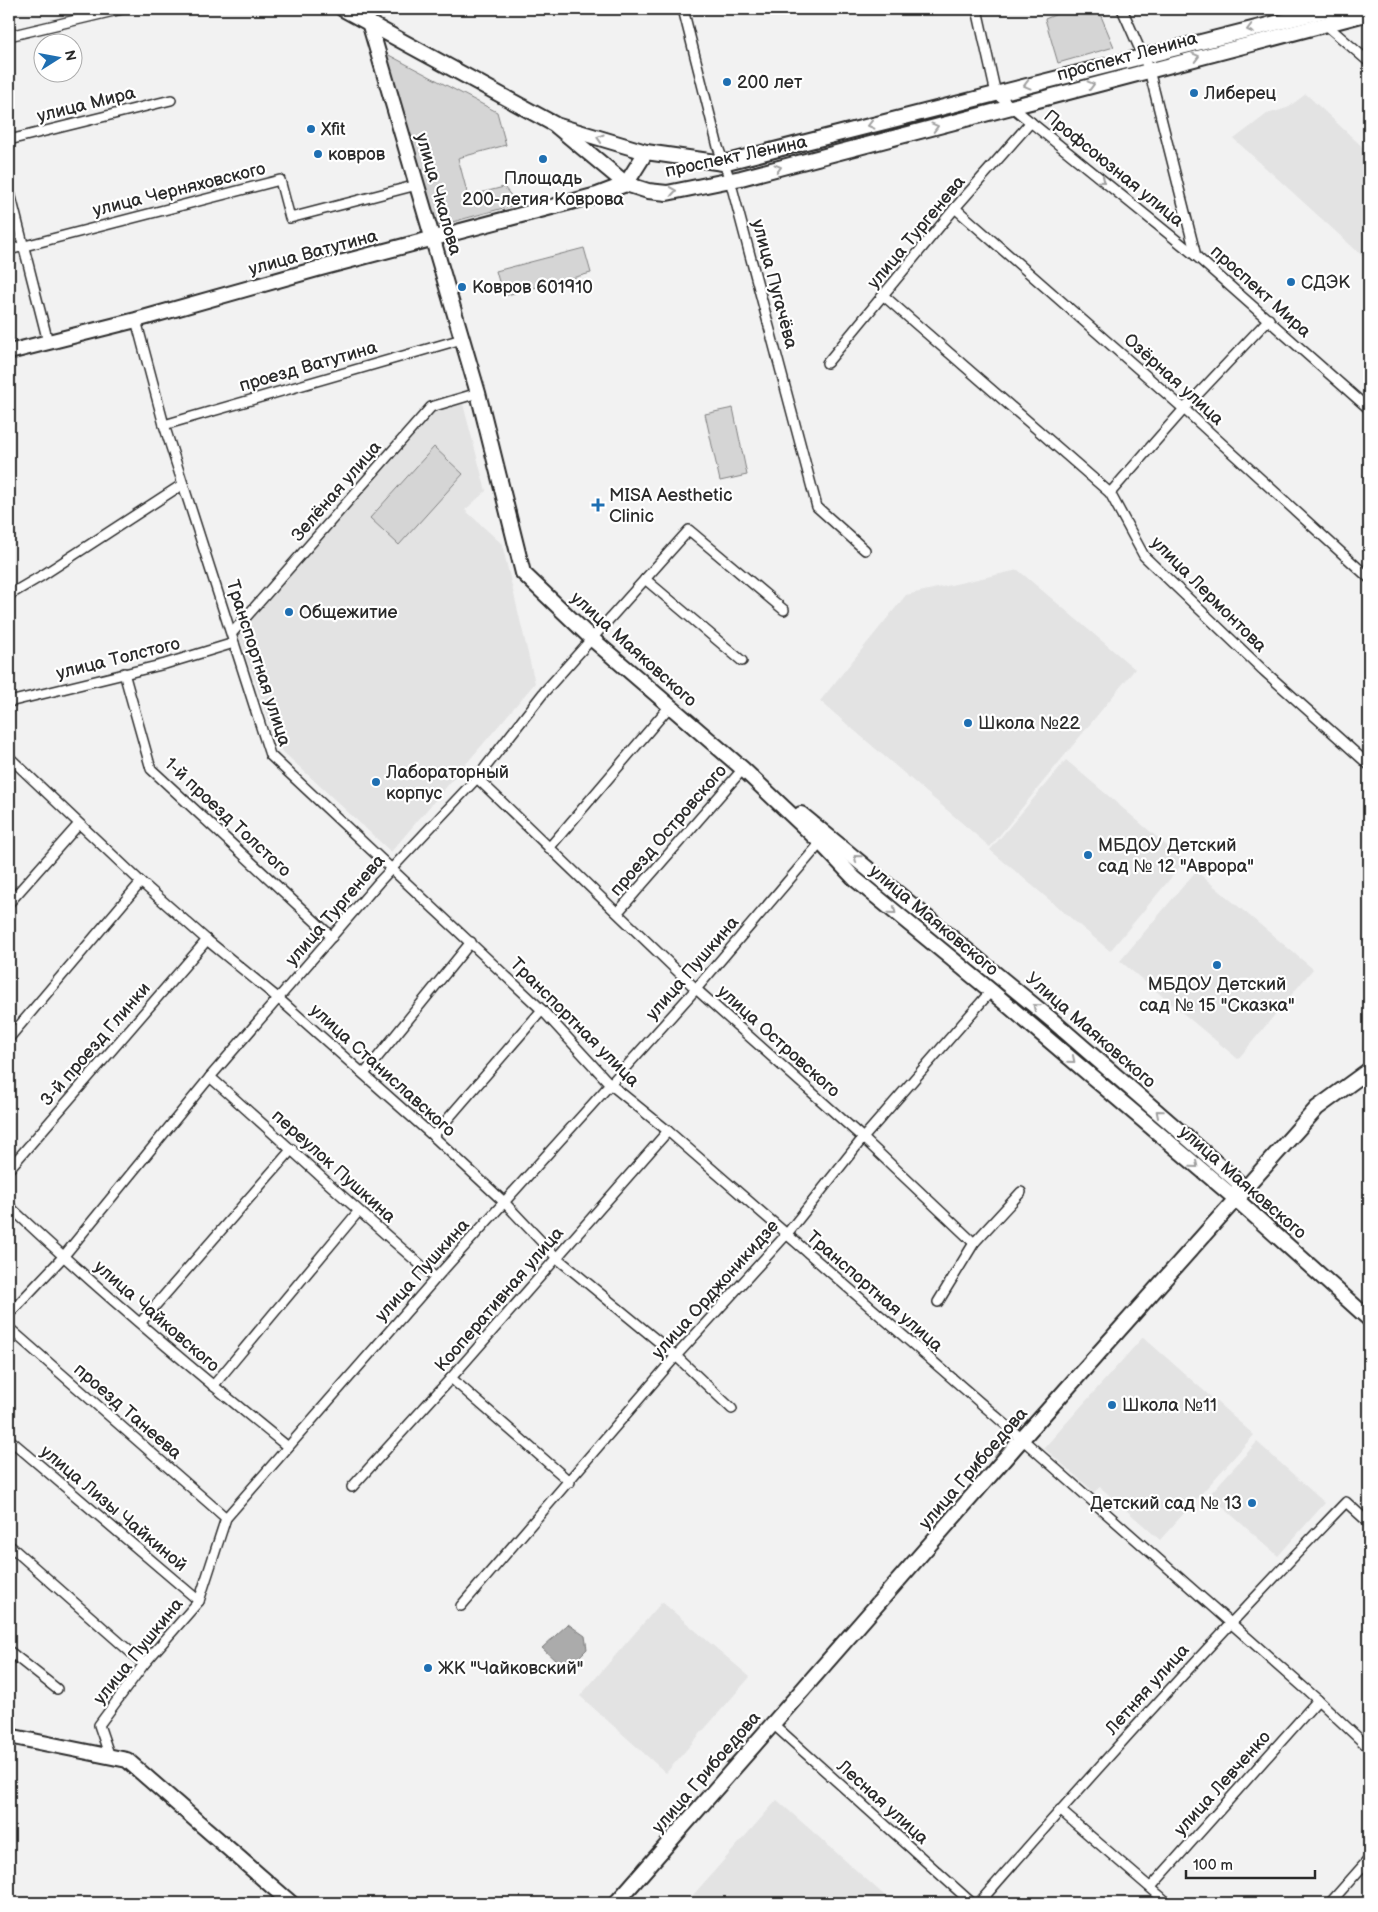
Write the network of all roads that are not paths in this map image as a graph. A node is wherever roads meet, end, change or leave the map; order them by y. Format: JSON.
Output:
{"nodes":[{"id":1,"x":122,"y":9,"type":"edge"},
{"id":2,"x":683,"y":9,"type":"edge"},
{"id":3,"x":976,"y":9,"type":"edge"},
{"id":4,"x":1122,"y":9,"type":"edge"},
{"id":5,"x":1331,"y":9,"type":"edge"},
{"id":6,"x":349,"y":10,"type":"edge"},
{"id":7,"x":1314,"y":11,"type":"edge"},
{"id":8,"x":1369,"y":13,"type":"edge"},
{"id":9,"x":369,"y":22,"type":"junction"},
{"id":10,"x":1325,"y":24,"type":"junction"},
{"id":11,"x":9,"y":36,"type":"edge"},
{"id":12,"x":1142,"y":55,"type":"junction"},
{"id":13,"x":1369,"y":62,"type":"edge"},
{"id":14,"x":1149,"y":70,"type":"junction"},
{"id":15,"x":996,"y":94,"type":"junction"},
{"id":16,"x":172,"y":100,"type":"dead end"},
{"id":17,"x":1010,"y":107,"type":"junction"},
{"id":18,"x":1031,"y":122,"type":"junction"},
{"id":19,"x":554,"y":124,"type":"junction"},
{"id":20,"x":9,"y":140,"type":"edge"},
{"id":21,"x":646,"y":152,"type":"junction"},
{"id":22,"x":722,"y":163,"type":"junction"},
{"id":23,"x":730,"y":180,"type":"junction"},
{"id":24,"x":626,"y":184,"type":"junction"},
{"id":25,"x":416,"y":185,"type":"junction"},
{"id":26,"x":9,"y":189,"type":"edge"},
{"id":27,"x":956,"y":208,"type":"junction"},
{"id":28,"x":433,"y":239,"type":"junction"},
{"id":29,"x":23,"y":246,"type":"junction"},
{"id":30,"x":9,"y":250,"type":"edge"},
{"id":31,"x":1196,"y":256,"type":"junction"},
{"id":32,"x":884,"y":296,"type":"junction"},
{"id":33,"x":1269,"y":319,"type":"junction"},
{"id":34,"x":136,"y":320,"type":"junction"},
{"id":35,"x":462,"y":338,"type":"junction"},
{"id":36,"x":48,"y":342,"type":"junction"},
{"id":37,"x":9,"y":352,"type":"edge"},
{"id":38,"x":827,"y":363,"type":"dead end"},
{"id":39,"x":478,"y":393,"type":"junction"},
{"id":40,"x":1369,"y":409,"type":"edge"},
{"id":41,"x":1184,"y":410,"type":"junction"},
{"id":42,"x":164,"y":424,"type":"junction"},
{"id":43,"x":183,"y":484,"type":"junction"},
{"id":44,"x":1110,"y":493,"type":"junction"},
{"id":45,"x":511,"y":523,"type":"joint"},
{"id":46,"x":865,"y":550,"type":"dead end"},
{"id":47,"x":1369,"y":578,"type":"edge"},
{"id":48,"x":645,"y":579,"type":"junction"},
{"id":49,"x":9,"y":595,"type":"edge"},
{"id":50,"x":784,"y":610,"type":"dead end"},
{"id":51,"x":232,"y":633,"type":"junction"},
{"id":52,"x":591,"y":638,"type":"junction"},
{"id":53,"x":234,"y":643,"type":"junction"},
{"id":54,"x":742,"y":661,"type":"dead end"},
{"id":55,"x":124,"y":673,"type":"junction"},
{"id":56,"x":9,"y":702,"type":"edge"},
{"id":57,"x":670,"y":706,"type":"junction"},
{"id":58,"x":9,"y":757,"type":"edge"},
{"id":59,"x":1369,"y":765,"type":"edge"},
{"id":60,"x":743,"y":770,"type":"junction"},
{"id":61,"x":477,"y":778,"type":"junction"},
{"id":62,"x":79,"y":824,"type":"junction"},
{"id":63,"x":825,"y":838,"type":"junction"},
{"id":64,"x":549,"y":848,"type":"junction"},
{"id":65,"x":392,"y":868,"type":"junction"},
{"id":66,"x":141,"y":882,"type":"junction"},
{"id":67,"x":9,"y":903,"type":"edge"},
{"id":68,"x":618,"y":912,"type":"junction"},
{"id":69,"x":332,"y":937,"type":"junction"},
{"id":70,"x":207,"y":940,"type":"junction"},
{"id":71,"x":471,"y":942,"type":"junction"},
{"id":72,"x":696,"y":989,"type":"junction"},
{"id":73,"x":992,"y":991,"type":"junction"},
{"id":74,"x":280,"y":999,"type":"junction"},
{"id":75,"x":542,"y":1010,"type":"junction"},
{"id":76,"x":9,"y":1038,"type":"edge"},
{"id":77,"x":364,"y":1074,"type":"junction"},
{"id":78,"x":1366,"y":1076,"type":"edge"},
{"id":79,"x":210,"y":1077,"type":"junction"},
{"id":80,"x":610,"y":1084,"type":"junction"},
{"id":81,"x":668,"y":1131,"type":"junction"},
{"id":82,"x":433,"y":1136,"type":"junction"},
{"id":83,"x":862,"y":1138,"type":"junction"},
{"id":84,"x":292,"y":1149,"type":"junction"},
{"id":85,"x":9,"y":1169,"type":"edge"},
{"id":86,"x":1020,"y":1192,"type":"dead end"},
{"id":87,"x":1239,"y":1198,"type":"junction"},
{"id":88,"x":504,"y":1202,"type":"junction"},
{"id":89,"x":9,"y":1206,"type":"edge"},
{"id":90,"x":358,"y":1212,"type":"junction"},
{"id":91,"x":786,"y":1235,"type":"junction"},
{"id":92,"x":974,"y":1243,"type":"junction"},
{"id":93,"x":63,"y":1257,"type":"junction"},
{"id":94,"x":557,"y":1258,"type":"junction"},
{"id":95,"x":436,"y":1278,"type":"junction"},
{"id":96,"x":938,"y":1302,"type":"dead end"},
{"id":97,"x":9,"y":1314,"type":"edge"},
{"id":98,"x":1369,"y":1319,"type":"edge"},
{"id":99,"x":141,"y":1322,"type":"junction"},
{"id":100,"x":9,"y":1328,"type":"edge"},
{"id":101,"x":676,"y":1356,"type":"junction"},
{"id":102,"x":451,"y":1378,"type":"junction"},
{"id":103,"x":213,"y":1386,"type":"junction"},
{"id":104,"x":732,"y":1409,"type":"dead end"},
{"id":105,"x":9,"y":1439,"type":"edge"},
{"id":106,"x":1022,"y":1439,"type":"junction"},
{"id":107,"x":288,"y":1447,"type":"junction"},
{"id":108,"x":570,"y":1482,"type":"junction"},
{"id":109,"x":352,"y":1487,"type":"dead end"},
{"id":110,"x":226,"y":1518,"type":"junction"},
{"id":111,"x":1369,"y":1523,"type":"edge"},
{"id":112,"x":9,"y":1546,"type":"edge"},
{"id":113,"x":199,"y":1601,"type":"junction"},
{"id":114,"x":461,"y":1606,"type":"dead end"},
{"id":115,"x":1230,"y":1623,"type":"junction"},
{"id":116,"x":9,"y":1651,"type":"edge"},
{"id":117,"x":144,"y":1664,"type":"junction"},
{"id":118,"x":57,"y":1689,"type":"dead end"},
{"id":119,"x":1318,"y":1700,"type":"junction"},
{"id":120,"x":773,"y":1724,"type":"junction"},
{"id":121,"x":9,"y":1736,"type":"edge"},
{"id":122,"x":1369,"y":1748,"type":"edge"},
{"id":123,"x":110,"y":1757,"type":"junction"},
{"id":124,"x":1060,"y":1810,"type":"junction"},
{"id":125,"x":1369,"y":1859,"type":"edge"},
{"id":126,"x":1151,"y":1887,"type":"junction"},
{"id":127,"x":291,"y":1903,"type":"edge"},
{"id":128,"x":616,"y":1903,"type":"edge"},
{"id":129,"x":972,"y":1903,"type":"edge"},
{"id":130,"x":979,"y":1903,"type":"edge"},
{"id":131,"x":1168,"y":1903,"type":"edge"},
{"id":132,"x":1330,"y":1903,"type":"edge"}],
"edges":[{"from":1,"to":11,"type":"street"},
{"from":2,"to":22,"type":"street","name":"улица Пугачёва"},
{"from":3,"to":15,"type":"street"},
{"from":4,"to":12,"type":"street","name":"проспект Мира"},
{"from":5,"to":7,"type":"street","name":"проспект Ленина"},
{"from":6,"to":9,"type":"street"},
{"from":7,"to":10,"type":"street"},
{"from":7,"to":12,"type":"street","name":"проспект Ленина","one_way":true},
{"from":8,"to":10,"type":"street","name":"проспект Ленина"},
{"from":9,"to":19,"type":"street"},
{"from":9,"to":25,"type":"street","name":"улица Чкалова"},
{"from":10,"to":13,"type":"street"},
{"from":14,"to":10,"type":"street","name":"проспект Ленина","one_way":true},
{"from":12,"to":14,"type":"street","name":"проспект Мира"},
{"from":12,"to":15,"type":"street","name":"проспект Ленина","one_way":true},
{"from":17,"to":14,"type":"street","name":"проспект Ленина","one_way":true},
{"from":14,"to":31,"type":"street","name":"проспект Мира"},
{"from":15,"to":17,"type":"street","name":"Профсоюзная улица"},
{"from":15,"to":22,"type":"street","name":"проспект Ленина","one_way":true},
{"from":16,"to":20,"type":"street","name":"улица Мира"},
{"from":17,"to":18,"type":"street","name":"Профсоюзная улица"},
{"from":23,"to":17,"type":"street","name":"проспект Ленина","one_way":true},
{"from":18,"to":27,"type":"street","name":"улица Тургенева"},
{"from":18,"to":31,"type":"street","name":"Профсоюзная улица","one_way":true},
{"from":21,"to":19,"type":"street","one_way":true},
{"from":19,"to":24,"type":"street"},
{"from":21,"to":22,"type":"street","name":"проспект Ленина"},
{"from":21,"to":24,"type":"street","name":"проспект Ленина"},
{"from":22,"to":23,"type":"street","name":"улица Пугачёва"},
{"from":24,"to":23,"type":"street","name":"проспект Ленина","one_way":true},
{"from":23,"to":46,"type":"street","name":"улица Пугачёва"},
{"from":24,"to":28,"type":"street","name":"улица Ватутина"},
{"from":25,"to":28,"type":"street","name":"улица Чкалова"},
{"from":25,"to":29,"type":"street","name":"улица Черняховского"},
{"from":26,"to":29,"type":"street"},
{"from":27,"to":32,"type":"street","name":"улица Тургенева"},
{"from":27,"to":41,"type":"street","name":"Озёрная улица"},
{"from":28,"to":34,"type":"street","name":"улица Ватутина"},
{"from":28,"to":35,"type":"street","name":"улица Чкалова"},
{"from":29,"to":30,"type":"street","name":"улица Черняховского"},
{"from":29,"to":36,"type":"street"},
{"from":31,"to":33,"type":"street","name":"проспект Мира"},
{"from":32,"to":38,"type":"street","name":"улица Тургенева"},
{"from":32,"to":44,"type":"street","name":"улица Лермонтова"},
{"from":33,"to":40,"type":"street","name":"проспект Мира"},
{"from":33,"to":41,"type":"street"},
{"from":34,"to":36,"type":"street","name":"улица Ватутина"},
{"from":34,"to":42,"type":"street","name":"Транспортная улица"},
{"from":35,"to":39,"type":"street","name":"улица Чкалова"},
{"from":35,"to":42,"type":"street","name":"проезд Ватутина"},
{"from":36,"to":37,"type":"street","name":"улица Ватутина"},
{"from":39,"to":45,"type":"street","name":"улица Чкалова"},
{"from":39,"to":51,"type":"street","name":"Зелёная улица"},
{"from":41,"to":44,"type":"street"},
{"from":41,"to":47,"type":"street","name":"Озёрная улица"},
{"from":42,"to":43,"type":"street","name":"Транспортная улица"},
{"from":43,"to":49,"type":"street"},
{"from":43,"to":51,"type":"street","name":"Транспортная улица"},
{"from":44,"to":59,"type":"street","name":"улица Лермонтова"},
{"from":45,"to":52,"type":"street","name":"улица Маяковского"},
{"from":48,"to":50,"type":"street","name":"улица Тургенева"},
{"from":48,"to":52,"type":"street","name":"улица Тургенева"},
{"from":48,"to":54,"type":"street"},
{"from":51,"to":53,"type":"street","name":"Транспортная улица"},
{"from":52,"to":57,"type":"street","name":"улица Маяковского"},
{"from":52,"to":61,"type":"street","name":"улица Тургенева"},
{"from":53,"to":55,"type":"street","name":"улица Толстого"},
{"from":53,"to":65,"type":"street","name":"Транспортная улица"},
{"from":55,"to":56,"type":"street","name":"улица Толстого"},
{"from":55,"to":69,"type":"street","name":"1-й проезд Толстого"},
{"from":57,"to":60,"type":"street","name":"улица Маяковского"},
{"from":57,"to":64,"type":"street"},
{"from":58,"to":62,"type":"street","name":"улица Станиславского"},
{"from":60,"to":63,"type":"street","name":"улица Маяковского"},
{"from":60,"to":68,"type":"street","name":"проезд Островского"},
{"from":61,"to":64,"type":"street","name":"улица Островского"},
{"from":61,"to":65,"type":"street","name":"улица Тургенева"},
{"from":62,"to":66,"type":"street","name":"улица Станиславского"},
{"from":62,"to":67,"type":"street"},
{"from":63,"to":72,"type":"street","name":"улица Пушкина"},
{"from":63,"to":73,"type":"street","name":"улица Маяковского","one_way":true},
{"from":87,"to":63,"type":"street","name":"Улица Маяковского","one_way":true},
{"from":64,"to":68,"type":"street","name":"улица Островского"},
{"from":65,"to":69,"type":"street","name":"улица Тургенева"},
{"from":65,"to":71,"type":"street","name":"Транспортная улица"},
{"from":66,"to":70,"type":"street","name":"улица Станиславского"},
{"from":66,"to":76,"type":"street"},
{"from":68,"to":72,"type":"street","name":"улица Островского"},
{"from":69,"to":74,"type":"street","name":"улица Тургенева"},
{"from":70,"to":74,"type":"street","name":"улица Станиславского"},
{"from":70,"to":85,"type":"street","name":"3-й проезд Глинки"},
{"from":71,"to":75,"type":"street","name":"Транспортная улица"},
{"from":71,"to":77,"type":"street"},
{"from":72,"to":80,"type":"street","name":"улица Пушкина"},
{"from":72,"to":83,"type":"street","name":"улица Островского"},
{"from":73,"to":83,"type":"street","name":"улица Орджоникидзе"},
{"from":73,"to":87,"type":"street","name":"улица Маяковского","one_way":true},
{"from":74,"to":77,"type":"street","name":"улица Станиславского"},
{"from":74,"to":79,"type":"street","name":"улица Тургенева"},
{"from":75,"to":80,"type":"street","name":"Транспортная улица"},
{"from":75,"to":82,"type":"street"},
{"from":77,"to":82,"type":"street","name":"улица Станиславского"},
{"from":78,"to":87,"type":"street","name":"улица Грибоедова"},
{"from":79,"to":84,"type":"street","name":"переулок Пушкина"},
{"from":79,"to":93,"type":"street","name":"улица Тургенева"},
{"from":80,"to":81,"type":"street","name":"Транспортная улица"},
{"from":80,"to":88,"type":"street","name":"улица Пушкина"},
{"from":81,"to":91,"type":"street","name":"Транспортная улица"},
{"from":81,"to":94,"type":"street","name":"Кооперативная улица"},
{"from":82,"to":88,"type":"street","name":"улица Станиславского"},
{"from":83,"to":91,"type":"street","name":"улица Орджоникидзе"},
{"from":83,"to":92,"type":"street","name":"улица Островского"},
{"from":84,"to":90,"type":"street","name":"переулок Пушкина"},
{"from":84,"to":99,"type":"street"},
{"from":86,"to":92,"type":"street"},
{"from":87,"to":98,"type":"street","name":"улица Маяковского"},
{"from":87,"to":106,"type":"street","name":"улица Грибоедова"},
{"from":88,"to":94,"type":"street","name":"улица Станиславского"},
{"from":88,"to":95,"type":"street","name":"улица Пушкина"},
{"from":89,"to":93,"type":"street","name":"улица Чайковского"},
{"from":90,"to":95,"type":"street","name":"переулок Пушкина"},
{"from":90,"to":103,"type":"street"},
{"from":91,"to":101,"type":"street","name":"улица Орджоникидзе"},
{"from":91,"to":106,"type":"street","name":"Транспортная улица"},
{"from":92,"to":96,"type":"street"},
{"from":93,"to":97,"type":"street","name":"улица Тургенева"},
{"from":93,"to":99,"type":"street","name":"улица Чайковского"},
{"from":94,"to":101,"type":"street","name":"улица Станиславского"},
{"from":94,"to":102,"type":"street","name":"Кооперативная улица"},
{"from":95,"to":107,"type":"street","name":"улица Пушкина"},
{"from":99,"to":103,"type":"street","name":"улица Чайковского"},
{"from":100,"to":110,"type":"street","name":"проезд Танеева"},
{"from":101,"to":104,"type":"street","name":"улица Станиславского"},
{"from":101,"to":108,"type":"street","name":"улица Орджоникидзе"},
{"from":102,"to":108,"type":"street"},
{"from":102,"to":109,"type":"street","name":"Кооперативная улица"},
{"from":103,"to":107,"type":"street","name":"улица Чайковского"},
{"from":105,"to":113,"type":"street","name":"улица Лизы Чайкиной"},
{"from":106,"to":115,"type":"street","name":"Транспортная улица"},
{"from":106,"to":120,"type":"street","name":"улица Грибоедова"},
{"from":107,"to":110,"type":"street","name":"улица Пушкина"},
{"from":108,"to":114,"type":"street","name":"улица Орджоникидзе"},
{"from":110,"to":113,"type":"street","name":"улица Пушкина"},
{"from":111,"to":115,"type":"street","name":"Летняя улица"},
{"from":112,"to":117,"type":"street"},
{"from":113,"to":117,"type":"street","name":"улица Пушкина"},
{"from":115,"to":119,"type":"street","name":"Транспортная улица"},
{"from":115,"to":124,"type":"street","name":"Летняя улица"},
{"from":116,"to":118,"type":"street"},
{"from":117,"to":123,"type":"street","name":"улица Пушкина"},
{"from":119,"to":122,"type":"street","name":"Транспортная улица"},
{"from":119,"to":126,"type":"street","name":"улица Левченко"},
{"from":120,"to":128,"type":"street","name":"улица Грибоедова"},
{"from":120,"to":129,"type":"street","name":"Лесная улица"},
{"from":121,"to":123,"type":"street"},
{"from":123,"to":127,"type":"street"},
{"from":124,"to":126,"type":"street"},
{"from":124,"to":130,"type":"street","name":"Летняя улица"},
{"from":125,"to":132,"type":"street"},
{"from":126,"to":131,"type":"street"}]}
